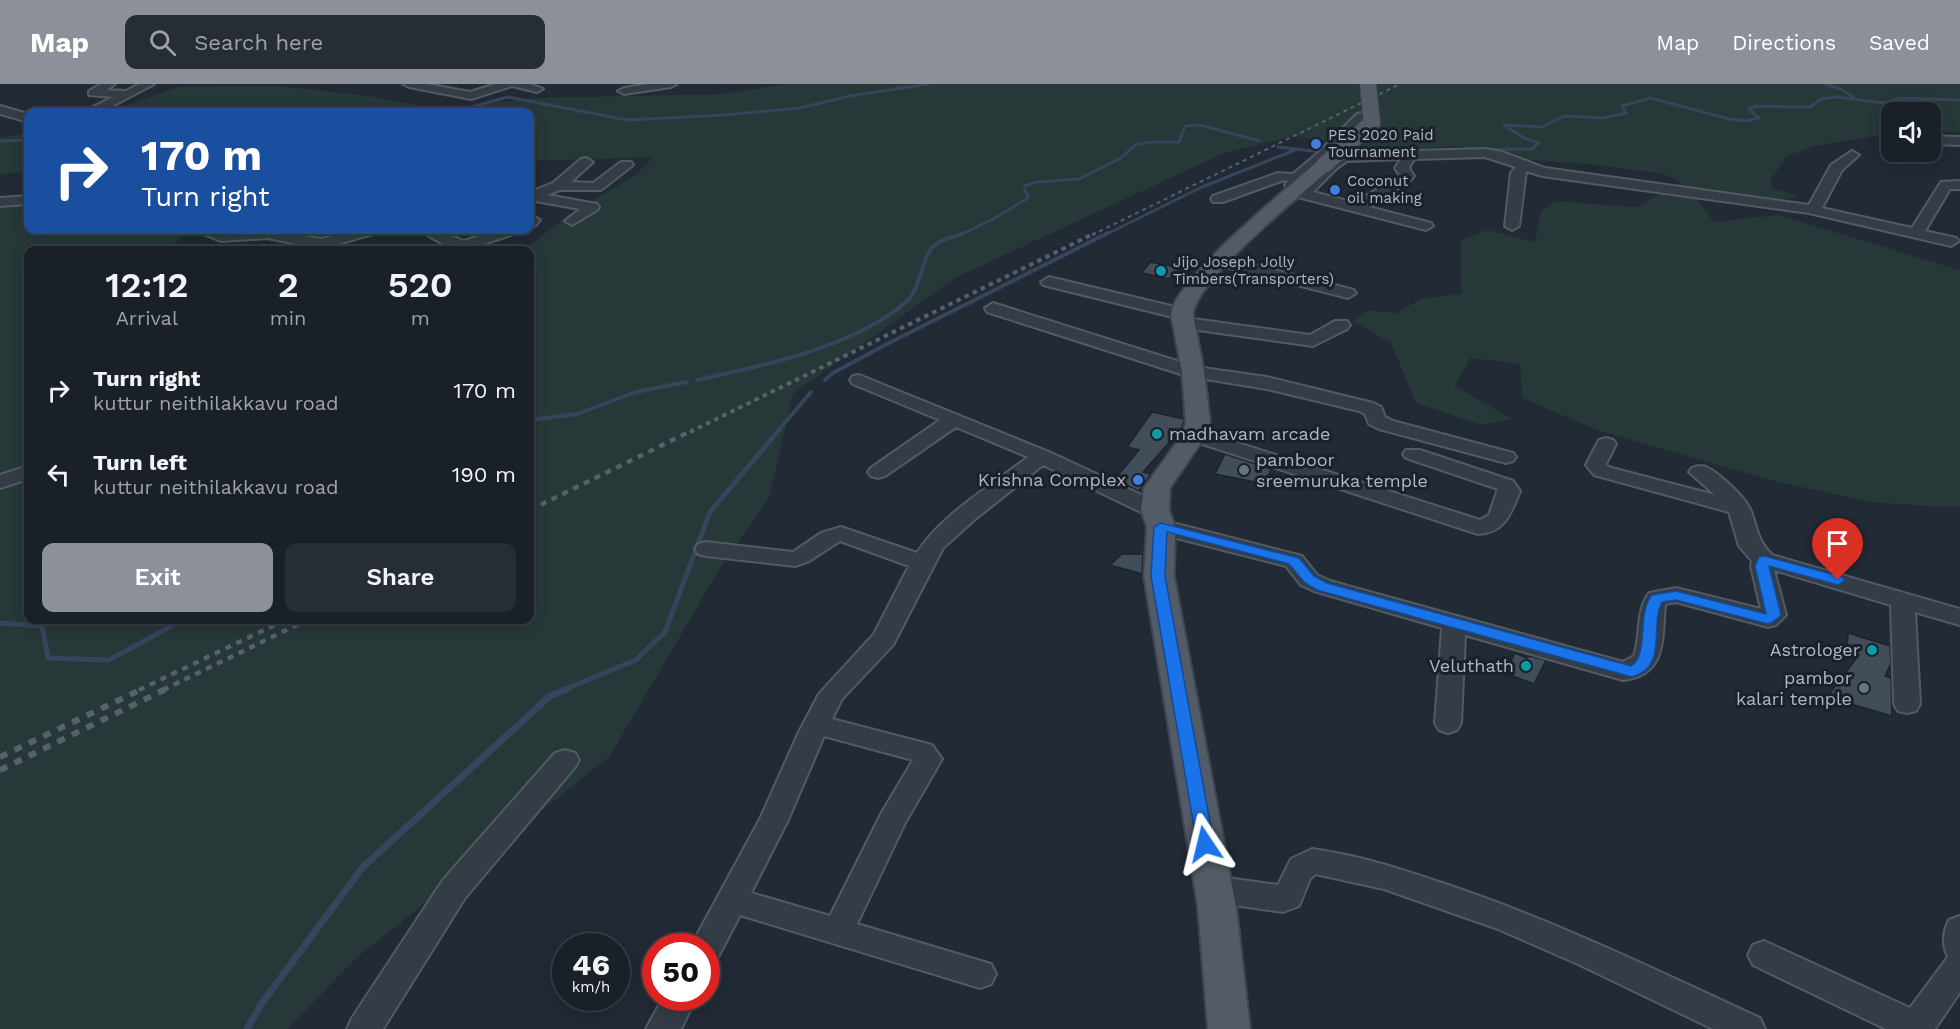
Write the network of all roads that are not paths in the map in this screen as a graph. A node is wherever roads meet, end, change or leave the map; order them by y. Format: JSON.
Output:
{"nodes":[{"id":1,"x":109,"y":84,"type":"edge"},
{"id":2,"x":148,"y":84,"type":"edge"},
{"id":3,"x":409,"y":84,"type":"edge"},
{"id":4,"x":507,"y":84,"type":"edge"},
{"id":5,"x":516,"y":84,"type":"edge"},
{"id":6,"x":671,"y":84,"type":"edge"},
{"id":7,"x":1368,"y":84,"type":"edge"},
{"id":8,"x":537,"y":89,"type":"dead end"},
{"id":9,"x":624,"y":91,"type":"dead end"},
{"id":10,"x":125,"y":94,"type":"junction"},
{"id":11,"x":100,"y":108,"type":"edge"},
{"id":12,"x":0,"y":110,"type":"edge"},
{"id":13,"x":24,"y":117,"type":"edge"},
{"id":14,"x":1361,"y":117,"type":"dead end"},
{"id":15,"x":1941,"y":140,"type":"edge"},
{"id":16,"x":1960,"y":141,"type":"edge"},
{"id":17,"x":1852,"y":155,"type":"dead end"},
{"id":18,"x":1326,"y":156,"type":"junction"},
{"id":19,"x":1409,"y":157,"type":"junction"},
{"id":20,"x":586,"y":162,"type":"dead end"},
{"id":21,"x":626,"y":165,"type":"dead end"},
{"id":22,"x":1523,"y":166,"type":"junction"},
{"id":23,"x":1960,"y":185,"type":"edge"},
{"id":24,"x":558,"y":186,"type":"junction"},
{"id":25,"x":1298,"y":188,"type":"junction"},
{"id":26,"x":534,"y":195,"type":"edge"},
{"id":27,"x":534,"y":197,"type":"edge"},
{"id":28,"x":1218,"y":199,"type":"dead end"},
{"id":29,"x":24,"y":200,"type":"edge"},
{"id":30,"x":0,"y":202,"type":"edge"},
{"id":31,"x":1357,"y":208,"type":"junction"},
{"id":32,"x":1809,"y":209,"type":"junction"},
{"id":33,"x":572,"y":221,"type":"dead end"},
{"id":34,"x":1426,"y":226,"type":"dead end"},
{"id":35,"x":1512,"y":226,"type":"dead end"},
{"id":36,"x":215,"y":234,"type":"edge"},
{"id":37,"x":284,"y":234,"type":"edge"},
{"id":38,"x":357,"y":234,"type":"edge"},
{"id":39,"x":436,"y":234,"type":"edge"},
{"id":40,"x":502,"y":234,"type":"edge"},
{"id":41,"x":1915,"y":234,"type":"junction"},
{"id":42,"x":245,"y":235,"type":"junction"},
{"id":43,"x":278,"y":236,"type":"junction"},
{"id":44,"x":1951,"y":241,"type":"dead end"},
{"id":45,"x":242,"y":246,"type":"edge"},
{"id":46,"x":460,"y":246,"type":"edge"},
{"id":47,"x":460,"y":246,"type":"edge"},
{"id":48,"x":1224,"y":256,"type":"junction"},
{"id":49,"x":1336,"y":279,"type":"dead end"},
{"id":50,"x":1049,"y":282,"type":"dead end"},
{"id":51,"x":1348,"y":293,"type":"dead end"},
{"id":52,"x":993,"y":308,"type":"dead end"},
{"id":53,"x":1183,"y":319,"type":"junction"},
{"id":54,"x":1341,"y":325,"type":"dead end"},
{"id":55,"x":1193,"y":372,"type":"junction"},
{"id":56,"x":859,"y":380,"type":"dead end"},
{"id":57,"x":953,"y":420,"type":"junction"},
{"id":58,"x":1194,"y":435,"type":"junction"},
{"id":59,"x":1606,"y":444,"type":"dead end"},
{"id":60,"x":1413,"y":454,"type":"dead end"},
{"id":61,"x":1042,"y":456,"type":"junction"},
{"id":62,"x":1506,"y":456,"type":"dead end"},
{"id":63,"x":878,"y":472,"type":"dead end"},
{"id":64,"x":1699,"y":472,"type":"dead end"},
{"id":65,"x":24,"y":473,"type":"edge"},
{"id":66,"x":0,"y":482,"type":"edge"},
{"id":67,"x":1739,"y":508,"type":"junction"},
{"id":68,"x":1158,"y":518,"type":"junction"},
{"id":69,"x":706,"y":549,"type":"dead end"},
{"id":70,"x":1764,"y":560,"type":"junction"},
{"id":71,"x":922,"y":563,"type":"junction"},
{"id":72,"x":1903,"y":600,"type":"junction"},
{"id":73,"x":1960,"y":617,"type":"edge"},
{"id":74,"x":1454,"y":623,"type":"junction"},
{"id":75,"x":1907,"y":704,"type":"dead end"},
{"id":76,"x":1448,"y":723,"type":"dead end"},
{"id":77,"x":816,"y":724,"type":"junction"},
{"id":78,"x":565,"y":759,"type":"dead end"},
{"id":79,"x":1213,"y":889,"type":"junction"},
{"id":80,"x":733,"y":900,"type":"junction"},
{"id":81,"x":1960,"y":929,"type":"edge"},
{"id":82,"x":838,"y":932,"type":"junction"},
{"id":83,"x":715,"y":933,"type":"edge"},
{"id":84,"x":1960,"y":949,"type":"edge"},
{"id":85,"x":1764,"y":955,"type":"dead end"},
{"id":86,"x":1960,"y":966,"type":"edge"},
{"id":87,"x":980,"y":974,"type":"dead end"},
{"id":88,"x":673,"y":1011,"type":"edge"},
{"id":89,"x":1915,"y":1028,"type":"edge"},
{"id":90,"x":364,"y":1029,"type":"edge"},
{"id":91,"x":663,"y":1029,"type":"edge"},
{"id":92,"x":1229,"y":1029,"type":"edge"},
{"id":93,"x":1748,"y":1029,"type":"edge"}],
"edges":[{"from":1,"to":10,"type":"street"},
{"from":2,"to":10,"type":"street"},
{"from":3,"to":4,"type":"street"},
{"from":5,"to":8,"type":"street"},
{"from":6,"to":9,"type":"street"},
{"from":7,"to":18,"type":"main road","bridge":true},
{"from":10,"to":11,"type":"street"},
{"from":12,"to":13,"type":"street"},
{"from":14,"to":18,"type":"street"},
{"from":15,"to":16,"type":"street"},
{"from":17,"to":32,"type":"street"},
{"from":18,"to":25,"type":"main road"},
{"from":19,"to":22,"type":"street"},
{"from":19,"to":25,"type":"street"},
{"from":19,"to":31,"type":"street"},
{"from":20,"to":24,"type":"street"},
{"from":21,"to":24,"type":"street"},
{"from":22,"to":32,"type":"street"},
{"from":22,"to":35,"type":"street"},
{"from":23,"to":41,"type":"street"},
{"from":24,"to":26,"type":"street"},
{"from":25,"to":28,"type":"street"},
{"from":25,"to":31,"type":"street"},
{"from":25,"to":48,"type":"main road"},
{"from":27,"to":33,"type":"street"},
{"from":29,"to":30,"type":"street"},
{"from":31,"to":34,"type":"street"},
{"from":32,"to":41,"type":"street"},
{"from":36,"to":42,"type":"street"},
{"from":37,"to":43,"type":"street"},
{"from":38,"to":43,"type":"street"},
{"from":39,"to":46,"type":"street"},
{"from":40,"to":47,"type":"street"},
{"from":41,"to":44,"type":"street"},
{"from":42,"to":43,"type":"street"},
{"from":42,"to":45,"type":"street"},
{"from":48,"to":49,"type":"street"},
{"from":48,"to":51,"type":"street"},
{"from":48,"to":53,"type":"main road"},
{"from":50,"to":53,"type":"street"},
{"from":52,"to":55,"type":"street"},
{"from":53,"to":54,"type":"street"},
{"from":53,"to":55,"type":"main road"},
{"from":55,"to":58,"type":"main road"},
{"from":55,"to":62,"type":"street"},
{"from":56,"to":57,"type":"street"},
{"from":57,"to":61,"type":"street"},
{"from":57,"to":63,"type":"street"},
{"from":58,"to":60,"type":"street"},
{"from":58,"to":68,"type":"main road"},
{"from":59,"to":67,"type":"street"},
{"from":61,"to":68,"type":"street"},
{"from":61,"to":71,"type":"street"},
{"from":64,"to":67,"type":"street"},
{"from":65,"to":66,"type":"street"},
{"from":67,"to":70,"type":"street"},
{"from":68,"to":74,"type":"street"},
{"from":68,"to":79,"type":"main road"},
{"from":69,"to":71,"type":"street"},
{"from":70,"to":72,"type":"street"},
{"from":70,"to":74,"type":"street"},
{"from":71,"to":77,"type":"street"},
{"from":72,"to":73,"type":"street"},
{"from":72,"to":75,"type":"street"},
{"from":74,"to":76,"type":"street"},
{"from":77,"to":80,"type":"street"},
{"from":77,"to":82,"type":"street"},
{"from":78,"to":90,"type":"street"},
{"from":79,"to":92,"type":"main road"},
{"from":79,"to":93,"type":"street"},
{"from":80,"to":82,"type":"street"},
{"from":80,"to":83,"type":"street"},
{"from":81,"to":84,"type":"street"},
{"from":82,"to":87,"type":"street"},
{"from":85,"to":89,"type":"street"},
{"from":86,"to":89,"type":"street"},
{"from":88,"to":91,"type":"street"}]}
